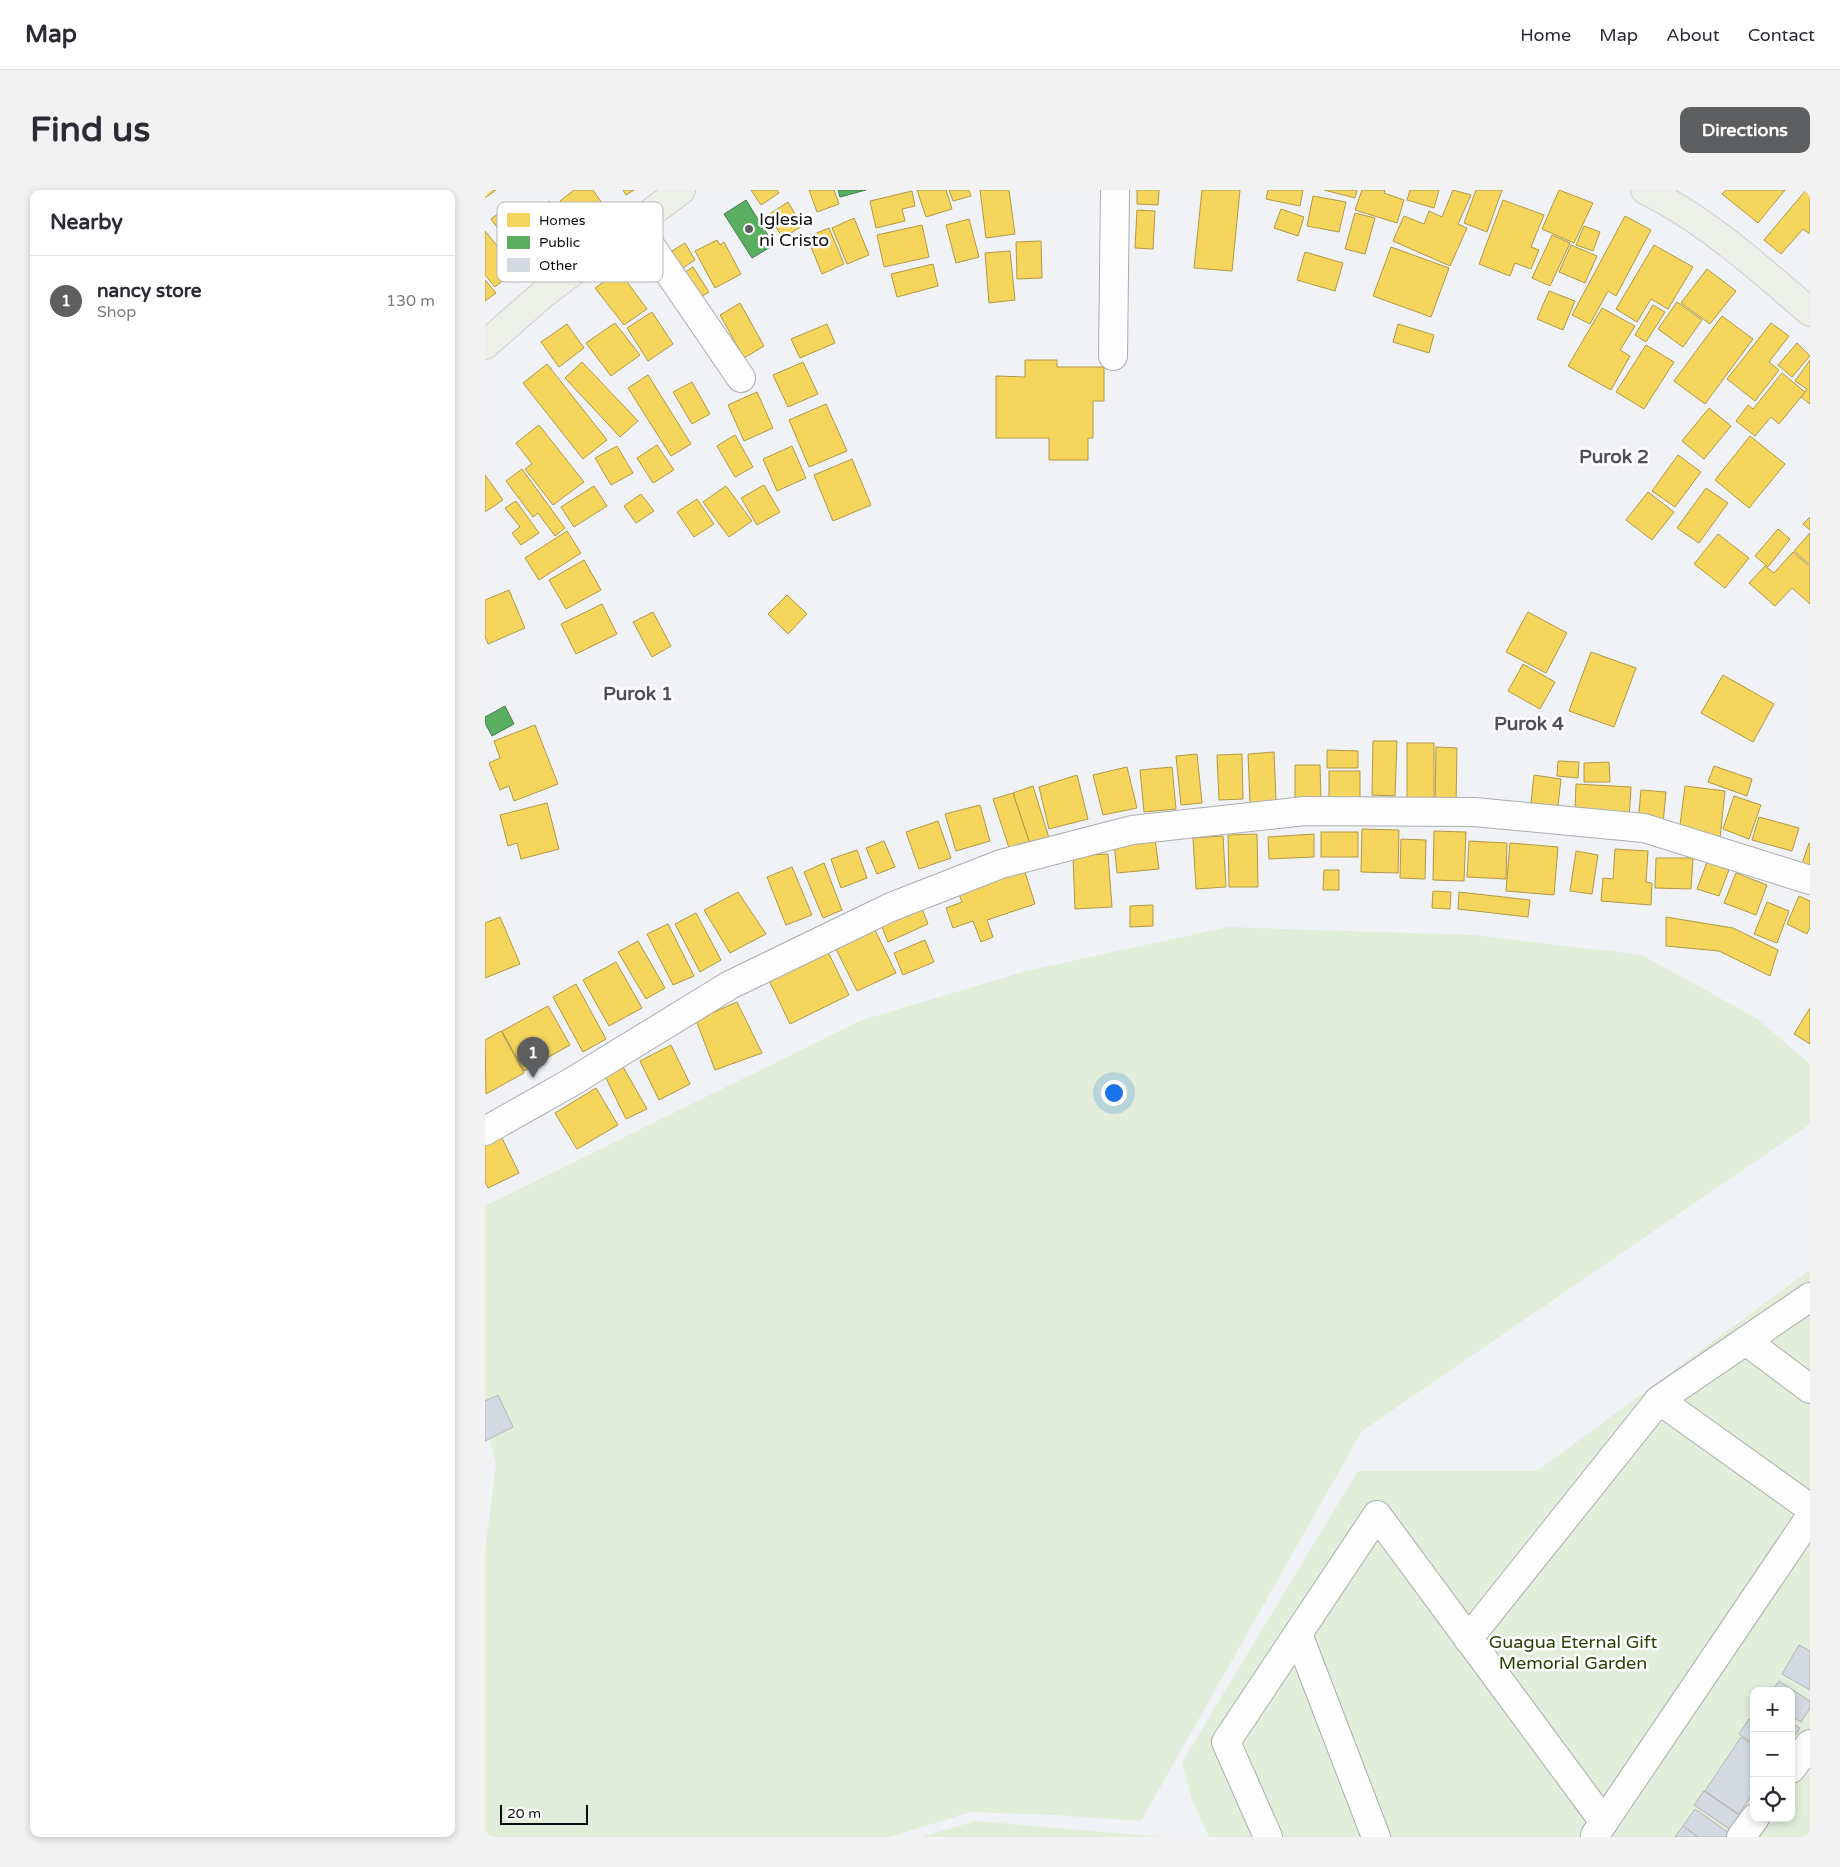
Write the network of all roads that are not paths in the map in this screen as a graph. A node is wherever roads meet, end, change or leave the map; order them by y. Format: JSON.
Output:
{"nodes":[{"id":1,"x":681,"y":190,"type":"edge"},
{"id":2,"x":1115,"y":190,"type":"edge"},
{"id":3,"x":1645,"y":190,"type":"edge"},
{"id":4,"x":663,"y":203,"type":"edge"},
{"id":5,"x":663,"y":264,"type":"edge"},
{"id":6,"x":559,"y":282,"type":"edge"},
{"id":7,"x":1810,"y":312,"type":"edge"},
{"id":8,"x":485,"y":345,"type":"edge"},
{"id":9,"x":1113,"y":356,"type":"dead end"},
{"id":10,"x":741,"y":378,"type":"dead end"},
{"id":11,"x":1810,"y":880,"type":"edge"},
{"id":12,"x":485,"y":1131,"type":"edge"},
{"id":13,"x":1810,"y":1297,"type":"edge"},
{"id":14,"x":1746,"y":1341,"type":"junction"},
{"id":15,"x":1810,"y":1389,"type":"edge"},
{"id":16,"x":1659,"y":1400,"type":"junction"},
{"id":17,"x":1810,"y":1508,"type":"edge"},
{"id":18,"x":1810,"y":1518,"type":"edge"},
{"id":19,"x":1298,"y":1634,"type":"junction"},
{"id":20,"x":1468,"y":1639,"type":"junction"},
{"id":21,"x":1810,"y":1744,"type":"edge"},
{"id":22,"x":1795,"y":1764,"type":"edge"},
{"id":23,"x":1752,"y":1822,"type":"edge"},
{"id":24,"x":1599,"y":1829,"type":"edge"},
{"id":25,"x":1268,"y":1837,"type":"edge"},
{"id":26,"x":1376,"y":1837,"type":"edge"},
{"id":27,"x":1741,"y":1837,"type":"edge"}],
"edges":[{"from":1,"to":4,"type":"main road"},
{"from":2,"to":9,"type":"street"},
{"from":3,"to":7,"type":"main road"},
{"from":5,"to":10,"type":"street"},
{"from":6,"to":8,"type":"main road"},
{"from":11,"to":12,"type":"street"},
{"from":13,"to":14,"type":"street"},
{"from":14,"to":15,"type":"street"},
{"from":14,"to":16,"type":"street"},
{"from":16,"to":17,"type":"street"},
{"from":16,"to":20,"type":"street"},
{"from":18,"to":24,"type":"street"},
{"from":19,"to":20,"type":"street"},
{"from":19,"to":25,"type":"street"},
{"from":19,"to":26,"type":"street"},
{"from":20,"to":24,"type":"street"},
{"from":21,"to":22,"type":"street"},
{"from":23,"to":27,"type":"street"}]}
